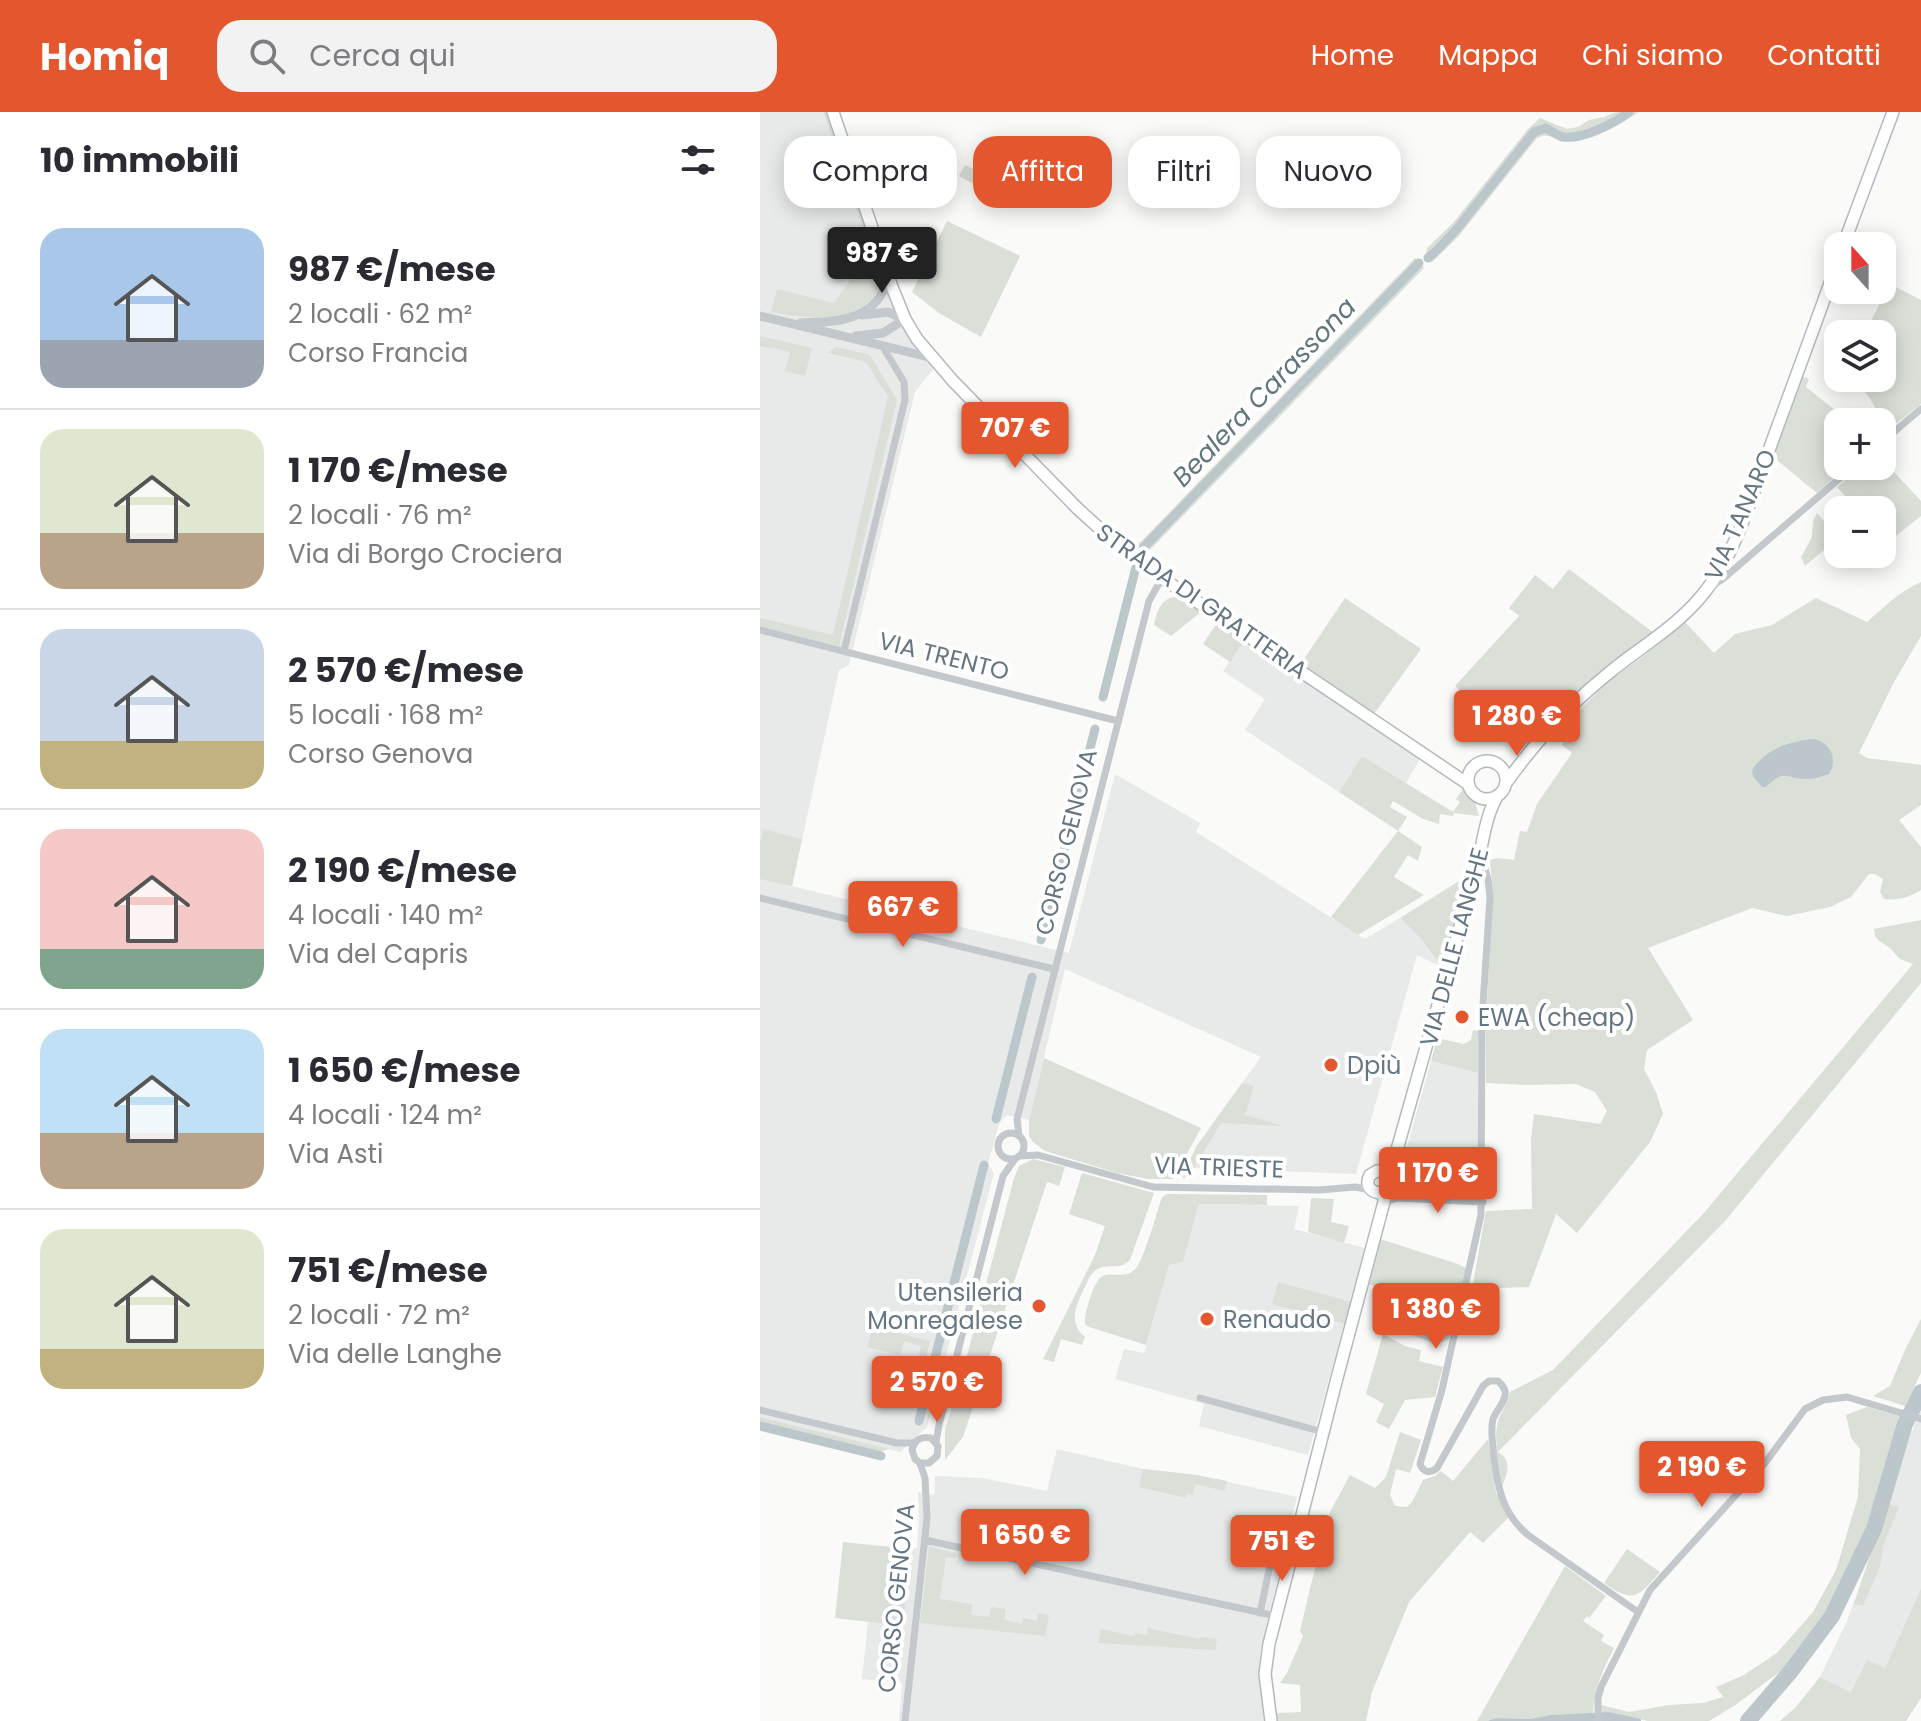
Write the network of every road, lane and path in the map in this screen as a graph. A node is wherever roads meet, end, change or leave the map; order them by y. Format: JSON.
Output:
{"nodes":[{"id":1,"x":833,"y":112,"type":"edge"},
{"id":2,"x":1893,"y":112,"type":"edge"},
{"id":3,"x":1848,"y":232,"type":"edge"},
{"id":4,"x":889,"y":277,"type":"junction"},
{"id":5,"x":1824,"y":299,"type":"edge"},
{"id":6,"x":760,"y":316,"type":"edge"},
{"id":7,"x":854,"y":317,"type":"junction"},
{"id":8,"x":905,"y":319,"type":"junction"},
{"id":9,"x":784,"y":323,"type":"junction"},
{"id":10,"x":845,"y":337,"type":"junction"},
{"id":11,"x":883,"y":347,"type":"junction"},
{"id":12,"x":933,"y":358,"type":"junction"},
{"id":13,"x":1921,"y":409,"type":"edge"},
{"id":14,"x":1896,"y":430,"type":"edge"},
{"id":15,"x":1838,"y":480,"type":"edge"},
{"id":16,"x":1162,"y":578,"type":"junction"},
{"id":17,"x":1708,"y":589,"type":"junction"},
{"id":18,"x":760,"y":630,"type":"edge"},
{"id":19,"x":844,"y":651,"type":"junction"},
{"id":20,"x":1118,"y":721,"type":"junction"},
{"id":21,"x":1531,"y":749,"type":"junction"},
{"id":22,"x":1497,"y":763,"type":"junction"},
{"id":23,"x":1445,"y":768,"type":"junction"},
{"id":24,"x":1471,"y":770,"type":"junction"},
{"id":25,"x":1506,"y":783,"type":"junction"},
{"id":26,"x":1468,"y":784,"type":"junction"},
{"id":27,"x":1498,"y":795,"type":"junction"},
{"id":28,"x":1479,"y":797,"type":"junction"},
{"id":29,"x":1485,"y":829,"type":"junction"},
{"id":30,"x":1480,"y":853,"type":"junction"},
{"id":31,"x":760,"y":898,"type":"edge"},
{"id":32,"x":1054,"y":969,"type":"junction"},
{"id":33,"x":1017,"y":1119,"type":"junction"},
{"id":34,"x":1007,"y":1133,"type":"junction"},
{"id":35,"x":1022,"y":1139,"type":"junction"},
{"id":36,"x":1001,"y":1154,"type":"junction"},
{"id":37,"x":1038,"y":1155,"type":"junction"},
{"id":38,"x":1017,"y":1158,"type":"junction"},
{"id":39,"x":1385,"y":1174,"type":"junction"},
{"id":40,"x":1003,"y":1176,"type":"junction"},
{"id":41,"x":1374,"y":1188,"type":"junction"},
{"id":42,"x":1483,"y":1202,"type":"junction"},
{"id":43,"x":1383,"y":1207,"type":"junction"},
{"id":44,"x":1200,"y":1398,"type":"dead end"},
{"id":45,"x":760,"y":1410,"type":"edge"},
{"id":46,"x":1921,"y":1419,"type":"edge"},
{"id":47,"x":939,"y":1425,"type":"junction"},
{"id":48,"x":1323,"y":1432,"type":"junction"},
{"id":49,"x":926,"y":1437,"type":"junction"},
{"id":50,"x":936,"y":1442,"type":"junction"},
{"id":51,"x":913,"y":1448,"type":"junction"},
{"id":52,"x":933,"y":1461,"type":"junction"},
{"id":53,"x":920,"y":1463,"type":"junction"},
{"id":54,"x":925,"y":1478,"type":"junction"},
{"id":55,"x":925,"y":1540,"type":"junction"},
{"id":56,"x":1274,"y":1546,"type":"dead end"},
{"id":57,"x":1638,"y":1612,"type":"junction"},
{"id":58,"x":1260,"y":1613,"type":"junction"},
{"id":59,"x":1276,"y":1616,"type":"junction"},
{"id":60,"x":905,"y":1721,"type":"edge"},
{"id":61,"x":1271,"y":1721,"type":"edge"},
{"id":62,"x":1598,"y":1721,"type":"edge"}],
"edges":[{"from":1,"to":4,"type":"main road","name":"STRADA DI GRATTERIA"},
{"from":2,"to":3,"type":"main road"},
{"from":4,"to":7,"type":"street"},
{"from":4,"to":8,"type":"main road","name":"STRADA DI GRATTERIA"},
{"from":5,"to":17,"type":"main road","name":"VIA TANARO"},
{"from":6,"to":9,"type":"street"},
{"from":7,"to":8,"type":"street"},
{"from":7,"to":9,"type":"street"},
{"from":8,"to":10,"type":"street"},
{"from":8,"to":12,"type":"main road","name":"STRADA DI GRATTERIA"},
{"from":9,"to":10,"type":"street"},
{"from":10,"to":11,"type":"street"},
{"from":11,"to":12,"type":"street"},
{"from":11,"to":19,"type":"street"},
{"from":12,"to":16,"type":"main road","name":"STRADA DI GRATTERIA"},
{"from":13,"to":14,"type":"street"},
{"from":15,"to":17,"type":"street"},
{"from":16,"to":20,"type":"street","name":"CORSO GENOVA"},
{"from":16,"to":23,"type":"main road","name":"STRADA DI GRATTERIA"},
{"from":17,"to":21,"type":"main road","name":"VIA TANARO"},
{"from":18,"to":19,"type":"street","name":"VIA TRENTO"},
{"from":19,"to":20,"type":"street","name":"VIA TRENTO"},
{"from":20,"to":32,"type":"street","name":"CORSO GENOVA"},
{"from":21,"to":22,"type":"main road","name":"VIA TANARO"},
{"from":21,"to":25,"type":"main road","name":"VIA TANARO"},
{"from":22,"to":24,"type":"main road"},
{"from":22,"to":25,"type":"main road"},
{"from":23,"to":24,"type":"main road","name":"STRADA DI GRATTERIA"},
{"from":23,"to":26,"type":"main road","name":"STRADA DI GRATTERIA"},
{"from":24,"to":26,"type":"main road"},
{"from":25,"to":27,"type":"main road","name":"VIA DELLE LANGHE"},
{"from":26,"to":28,"type":"main road","name":"VIA DELLE LANGHE"},
{"from":27,"to":28,"type":"main road"},
{"from":27,"to":29,"type":"main road","name":"VIA DELLE LANGHE"},
{"from":28,"to":29,"type":"main road","name":"VIA DELLE LANGHE"},
{"from":29,"to":30,"type":"main road","name":"VIA DELLE LANGHE"},
{"from":30,"to":39,"type":"main road","name":"VIA DELLE LANGHE"},
{"from":30,"to":42,"type":"street"},
{"from":31,"to":32,"type":"street"},
{"from":32,"to":33,"type":"street","name":"CORSO GENOVA"},
{"from":33,"to":34,"type":"street","name":"CORSO GENOVA"},
{"from":33,"to":35,"type":"street","name":"CORSO GENOVA"},
{"from":34,"to":35,"type":"street"},
{"from":34,"to":36,"type":"street","name":"CORSO GENOVA"},
{"from":35,"to":37,"type":"street","name":"VIA TRIESTE"},
{"from":35,"to":38,"type":"street","name":"CORSO GENOVA"},
{"from":36,"to":38,"type":"street"},
{"from":36,"to":40,"type":"street","name":"CORSO GENOVA"},
{"from":37,"to":38,"type":"street","name":"VIA TRIESTE"},
{"from":37,"to":41,"type":"street","name":"VIA TRIESTE"},
{"from":38,"to":40,"type":"street","name":"CORSO GENOVA"},
{"from":39,"to":41,"type":"main road"},
{"from":39,"to":41,"type":"main road","name":"VIA DELLE LANGHE"},
{"from":40,"to":47,"type":"street","name":"CORSO GENOVA"},
{"from":41,"to":43,"type":"main road","name":"VIA DELLE LANGHE"},
{"from":42,"to":43,"type":"street"},
{"from":42,"to":57,"type":"street"},
{"from":43,"to":48,"type":"main road","name":"VIA DELLE LANGHE"},
{"from":44,"to":48,"type":"street"},
{"from":45,"to":51,"type":"street"},
{"from":46,"to":57,"type":"street"},
{"from":47,"to":49,"type":"street"},
{"from":47,"to":50,"type":"street","name":"CORSO GENOVA"},
{"from":48,"to":59,"type":"main road","name":"VIA DELLE LANGHE"},
{"from":49,"to":50,"type":"street"},
{"from":49,"to":51,"type":"street"},
{"from":50,"to":52,"type":"street","name":"CORSO GENOVA"},
{"from":51,"to":53,"type":"street","name":"CORSO GENOVA"},
{"from":52,"to":53,"type":"street"},
{"from":52,"to":54,"type":"street","name":"CORSO GENOVA"},
{"from":53,"to":54,"type":"street","name":"CORSO GENOVA"},
{"from":54,"to":55,"type":"street","name":"CORSO GENOVA"},
{"from":55,"to":58,"type":"street"},
{"from":55,"to":60,"type":"street","name":"CORSO GENOVA"},
{"from":56,"to":58,"type":"street"},
{"from":57,"to":62,"type":"street"},
{"from":58,"to":59,"type":"street"},
{"from":59,"to":61,"type":"main road","name":"VIA DELLE LANGHE"}]}
